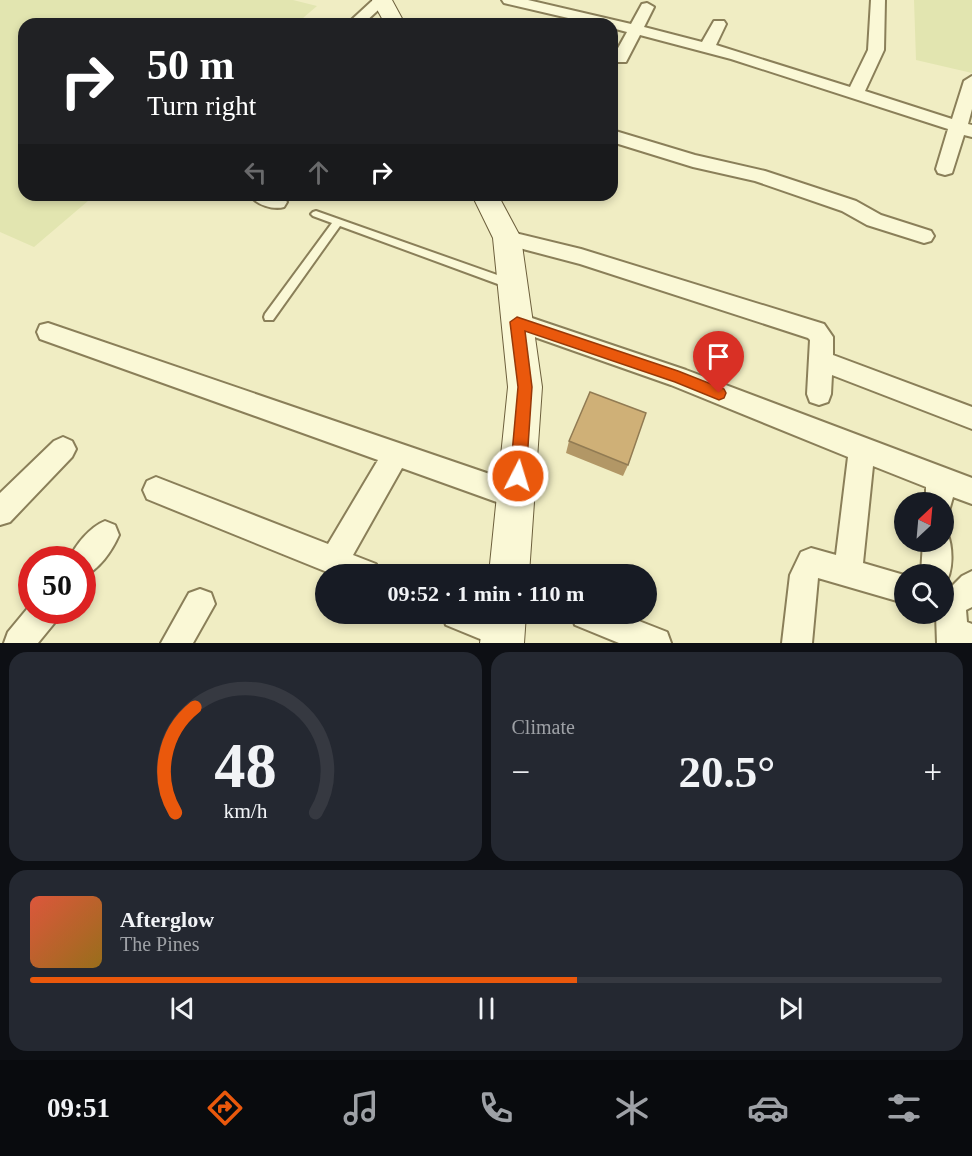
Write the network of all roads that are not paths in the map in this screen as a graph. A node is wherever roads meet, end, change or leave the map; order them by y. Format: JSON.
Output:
{"nodes":[{"id":1,"x":382,"y":0,"type":"edge"},
{"id":2,"x":509,"y":0,"type":"edge"},
{"id":3,"x":878,"y":0,"type":"edge"},
{"id":4,"x":648,"y":7,"type":"dead end"},
{"id":5,"x":361,"y":18,"type":"edge"},
{"id":6,"x":392,"y":18,"type":"edge"},
{"id":7,"x":588,"y":18,"type":"edge"},
{"id":8,"x":719,"y":24,"type":"dead end"},
{"id":9,"x":618,"y":25,"type":"edge"},
{"id":10,"x":636,"y":29,"type":"junction"},
{"id":11,"x":707,"y":48,"type":"junction"},
{"id":12,"x":620,"y":59,"type":"dead end"},
{"id":13,"x":972,"y":81,"type":"edge"},
{"id":14,"x":855,"y":94,"type":"junction"},
{"id":15,"x":965,"y":129,"type":"edge"},
{"id":16,"x":618,"y":138,"type":"edge"},
{"id":17,"x":945,"y":169,"type":"dead end"},
{"id":18,"x":488,"y":201,"type":"edge"},
{"id":19,"x":316,"y":214,"type":"dead end"},
{"id":20,"x":338,"y":222,"type":"junction"},
{"id":21,"x":924,"y":236,"type":"dead end"},
{"id":22,"x":507,"y":238,"type":"junction"},
{"id":23,"x":513,"y":285,"type":"junction"},
{"id":24,"x":269,"y":317,"type":"dead end"},
{"id":25,"x":517,"y":322,"type":"junction"},
{"id":26,"x":48,"y":332,"type":"dead end"},
{"id":27,"x":821,"y":362,"type":"junction"},
{"id":28,"x":819,"y":394,"type":"dead end"},
{"id":29,"x":972,"y":418,"type":"edge"},
{"id":30,"x":63,"y":449,"type":"dead end"},
{"id":31,"x":862,"y":450,"type":"junction"},
{"id":32,"x":396,"y":454,"type":"junction"},
{"id":33,"x":156,"y":490,"type":"dead end"},
{"id":34,"x":939,"y":491,"type":"edge"},
{"id":35,"x":972,"y":491,"type":"edge"},
{"id":36,"x":516,"y":496,"type":"junction"},
{"id":37,"x":0,"y":512,"type":"edge"},
{"id":38,"x":105,"y":535,"type":"dead end"},
{"id":39,"x":96,"y":546,"type":"edge"},
{"id":40,"x":334,"y":561,"type":"junction"},
{"id":41,"x":341,"y":564,"type":"edge"},
{"id":42,"x":510,"y":564,"type":"edge"},
{"id":43,"x":848,"y":572,"type":"junction"},
{"id":44,"x":894,"y":586,"type":"edge"},
{"id":45,"x":200,"y":604,"type":"dead end"},
{"id":46,"x":34,"y":624,"type":"edge"},
{"id":47,"x":486,"y":624,"type":"edge"},
{"id":48,"x":610,"y":624,"type":"edge"},
{"id":49,"x":503,"y":630,"type":"edge"},
{"id":50,"x":19,"y":643,"type":"edge"},
{"id":51,"x":176,"y":643,"type":"edge"},
{"id":52,"x":656,"y":643,"type":"edge"},
{"id":53,"x":797,"y":643,"type":"edge"}],
"edges":[{"from":1,"to":5,"type":"street"},
{"from":1,"to":6,"type":"main road"},
{"from":2,"to":7,"type":"street"},
{"from":3,"to":14,"type":"street"},
{"from":4,"to":10,"type":"street"},
{"from":8,"to":11,"type":"street"},
{"from":9,"to":10,"type":"street"},
{"from":10,"to":11,"type":"street"},
{"from":10,"to":12,"type":"street"},
{"from":11,"to":14,"type":"street"},
{"from":13,"to":15,"type":"street"},
{"from":14,"to":15,"type":"street"},
{"from":15,"to":17,"type":"street"},
{"from":16,"to":21,"type":"street"},
{"from":18,"to":22,"type":"main road"},
{"from":19,"to":20,"type":"lane"},
{"from":20,"to":23,"type":"lane"},
{"from":20,"to":24,"type":"lane"},
{"from":22,"to":23,"type":"main road"},
{"from":22,"to":27,"type":"street"},
{"from":23,"to":25,"type":"main road"},
{"from":25,"to":31,"type":"street"},
{"from":25,"to":36,"type":"main road"},
{"from":26,"to":32,"type":"street"},
{"from":27,"to":28,"type":"street"},
{"from":27,"to":29,"type":"street"},
{"from":30,"to":37,"type":"street"},
{"from":31,"to":34,"type":"street"},
{"from":31,"to":43,"type":"street"},
{"from":32,"to":36,"type":"street"},
{"from":32,"to":40,"type":"street"},
{"from":33,"to":40,"type":"street"},
{"from":34,"to":35,"type":"street"},
{"from":36,"to":42,"type":"main road"},
{"from":38,"to":39,"type":"street"},
{"from":40,"to":41,"type":"street"},
{"from":43,"to":44,"type":"street"},
{"from":43,"to":53,"type":"street"},
{"from":45,"to":51,"type":"street"},
{"from":46,"to":50,"type":"street"},
{"from":47,"to":49,"type":"street"},
{"from":48,"to":52,"type":"street"}]}
